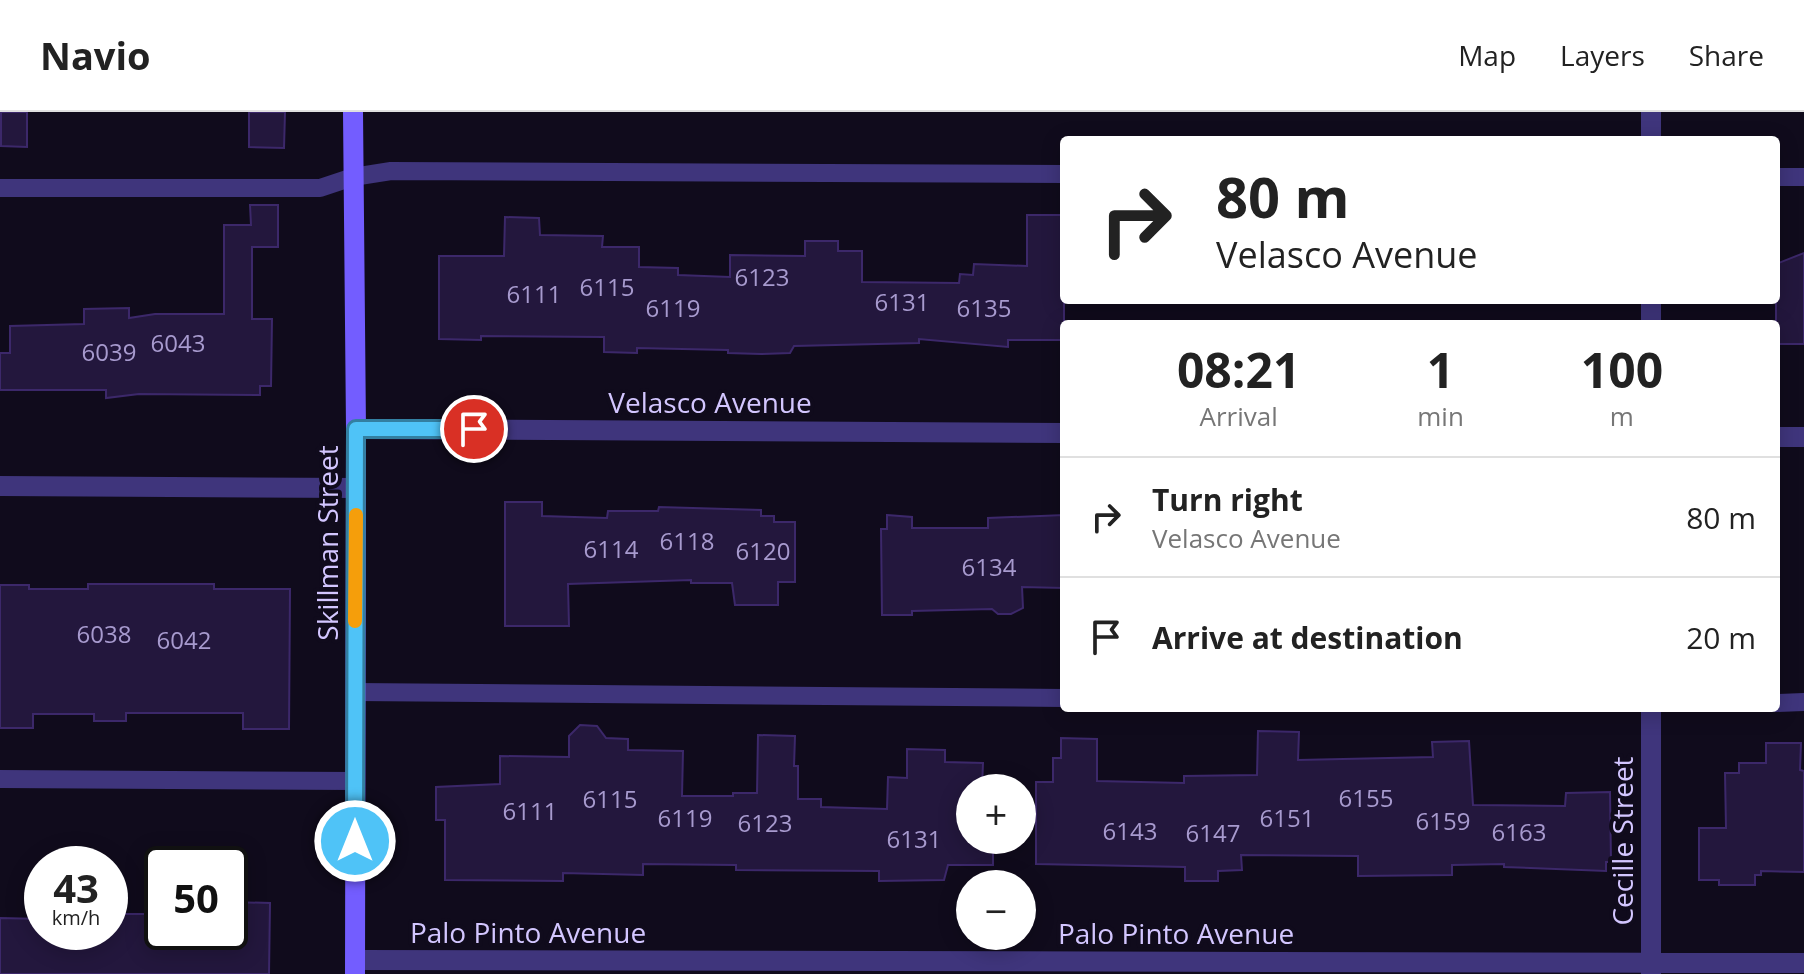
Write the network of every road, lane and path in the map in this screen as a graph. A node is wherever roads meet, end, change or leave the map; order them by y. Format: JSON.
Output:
{"nodes":[{"id":1,"x":353,"y":112,"type":"edge"},
{"id":2,"x":1651,"y":112,"type":"edge"},
{"id":3,"x":1651,"y":136,"type":"edge"},
{"id":4,"x":1060,"y":174,"type":"edge"},
{"id":5,"x":353,"y":177,"type":"junction"},
{"id":6,"x":1780,"y":177,"type":"edge"},
{"id":7,"x":1804,"y":177,"type":"edge"},
{"id":8,"x":0,"y":188,"type":"edge"},
{"id":9,"x":356,"y":429,"type":"junction"},
{"id":10,"x":1060,"y":433,"type":"edge"},
{"id":11,"x":1780,"y":437,"type":"edge"},
{"id":12,"x":1804,"y":437,"type":"edge"},
{"id":13,"x":0,"y":486,"type":"edge"},
{"id":14,"x":356,"y":488,"type":"junction"},
{"id":15,"x":355,"y":692,"type":"junction"},
{"id":16,"x":1060,"y":698,"type":"edge"},
{"id":17,"x":1804,"y":702,"type":"edge"},
{"id":18,"x":1780,"y":703,"type":"edge"},
{"id":19,"x":1651,"y":712,"type":"edge"},
{"id":20,"x":0,"y":779,"type":"edge"},
{"id":21,"x":355,"y":781,"type":"junction"},
{"id":22,"x":1804,"y":963,"type":"edge"},
{"id":23,"x":355,"y":967,"type":"edge"},
{"id":24,"x":1651,"y":968,"type":"edge"}],
"edges":[{"from":1,"to":5,"type":"main road","name":"Skillman Street"},
{"from":2,"to":3,"type":"street"},
{"from":4,"to":5,"type":"lane"},
{"from":5,"to":8,"type":"lane"},
{"from":5,"to":9,"type":"main road","name":"Skillman Street"},
{"from":6,"to":7,"type":"lane"},
{"from":9,"to":10,"type":"street","name":"Velasco Avenue"},
{"from":9,"to":14,"type":"main road","name":"Skillman Street"},
{"from":11,"to":12,"type":"street"},
{"from":13,"to":14,"type":"street"},
{"from":14,"to":15,"type":"main road","name":"Skillman Street"},
{"from":15,"to":16,"type":"lane"},
{"from":15,"to":21,"type":"main road","name":"Skillman Street"},
{"from":17,"to":18,"type":"lane"},
{"from":19,"to":24,"type":"street","name":"Cecille Street"},
{"from":20,"to":21,"type":"lane"},
{"from":21,"to":23,"type":"main road","name":"Skillman Street"},
{"from":22,"to":24,"type":"street","name":"Palo Pinto Avenue"},
{"from":23,"to":24,"type":"street","name":"Palo Pinto Avenue"}]}
